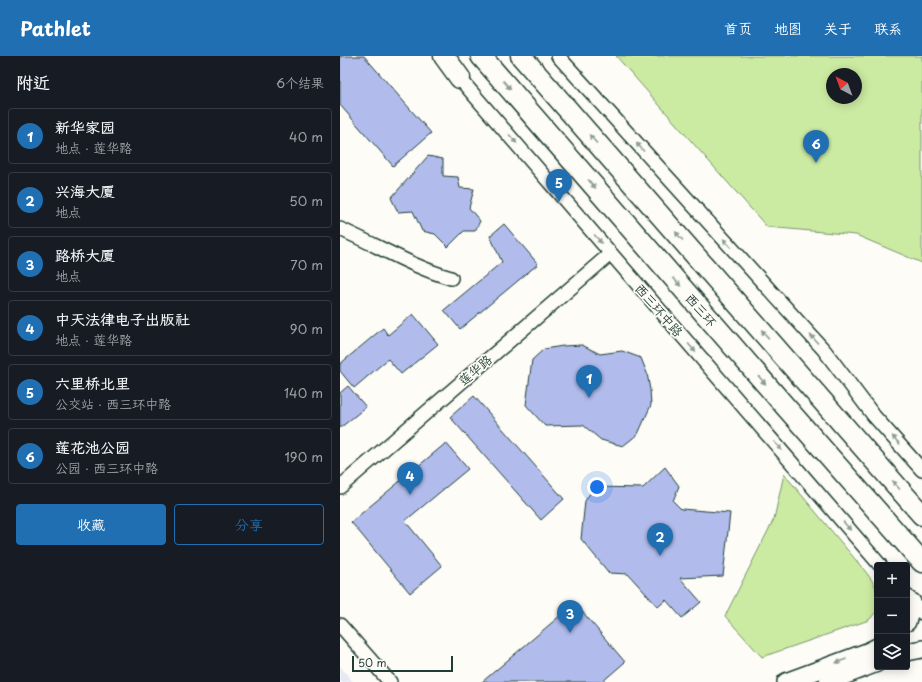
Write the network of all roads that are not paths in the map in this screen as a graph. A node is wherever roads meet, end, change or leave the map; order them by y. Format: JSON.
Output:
{"nodes":[{"id":1,"x":438,"y":56,"type":"edge"},
{"id":2,"x":444,"y":56,"type":"edge"},
{"id":3,"x":481,"y":56,"type":"edge"},
{"id":4,"x":521,"y":56,"type":"edge"},
{"id":5,"x":558,"y":56,"type":"edge"},
{"id":6,"x":460,"y":78,"type":"junction"},
{"id":7,"x":340,"y":229,"type":"edge"},
{"id":8,"x":610,"y":254,"type":"junction"},
{"id":9,"x":451,"y":278,"type":"dead end"},
{"id":10,"x":922,"y":470,"type":"edge"},
{"id":11,"x":340,"y":487,"type":"edge"},
{"id":12,"x":922,"y":515,"type":"edge"},
{"id":13,"x":877,"y":562,"type":"edge"},
{"id":14,"x":922,"y":562,"type":"edge"},
{"id":15,"x":914,"y":604,"type":"edge"},
{"id":16,"x":910,"y":614,"type":"edge"},
{"id":17,"x":340,"y":625,"type":"edge"},
{"id":18,"x":874,"y":648,"type":"edge"},
{"id":19,"x":922,"y":649,"type":"edge"},
{"id":20,"x":910,"y":651,"type":"edge"},
{"id":21,"x":874,"y":664,"type":"edge"},
{"id":22,"x":390,"y":682,"type":"edge"},
{"id":23,"x":786,"y":682,"type":"edge"},
{"id":24,"x":828,"y":682,"type":"edge"}],
"edges":[{"from":1,"to":6,"type":"street","name":"西三环中路"},
{"from":2,"to":6,"type":"highway"},
{"from":3,"to":14,"type":"highway","name":"西三环","one_way":true},
{"from":12,"to":4,"type":"highway","one_way":true},
{"from":10,"to":5,"type":"street","one_way":true},
{"from":6,"to":8,"type":"street","name":"西三环中路","one_way":true},
{"from":7,"to":9,"type":"street"},
{"from":8,"to":11,"type":"street","name":"莲华路"},
{"from":8,"to":13,"type":"street","name":"西三环中路","one_way":true},
{"from":15,"to":16,"type":"main road"},
{"from":17,"to":22,"type":"street"},
{"from":18,"to":23,"type":"main road","one_way":true},
{"from":19,"to":20,"type":"main road"},
{"from":21,"to":24,"type":"main road"}]}
